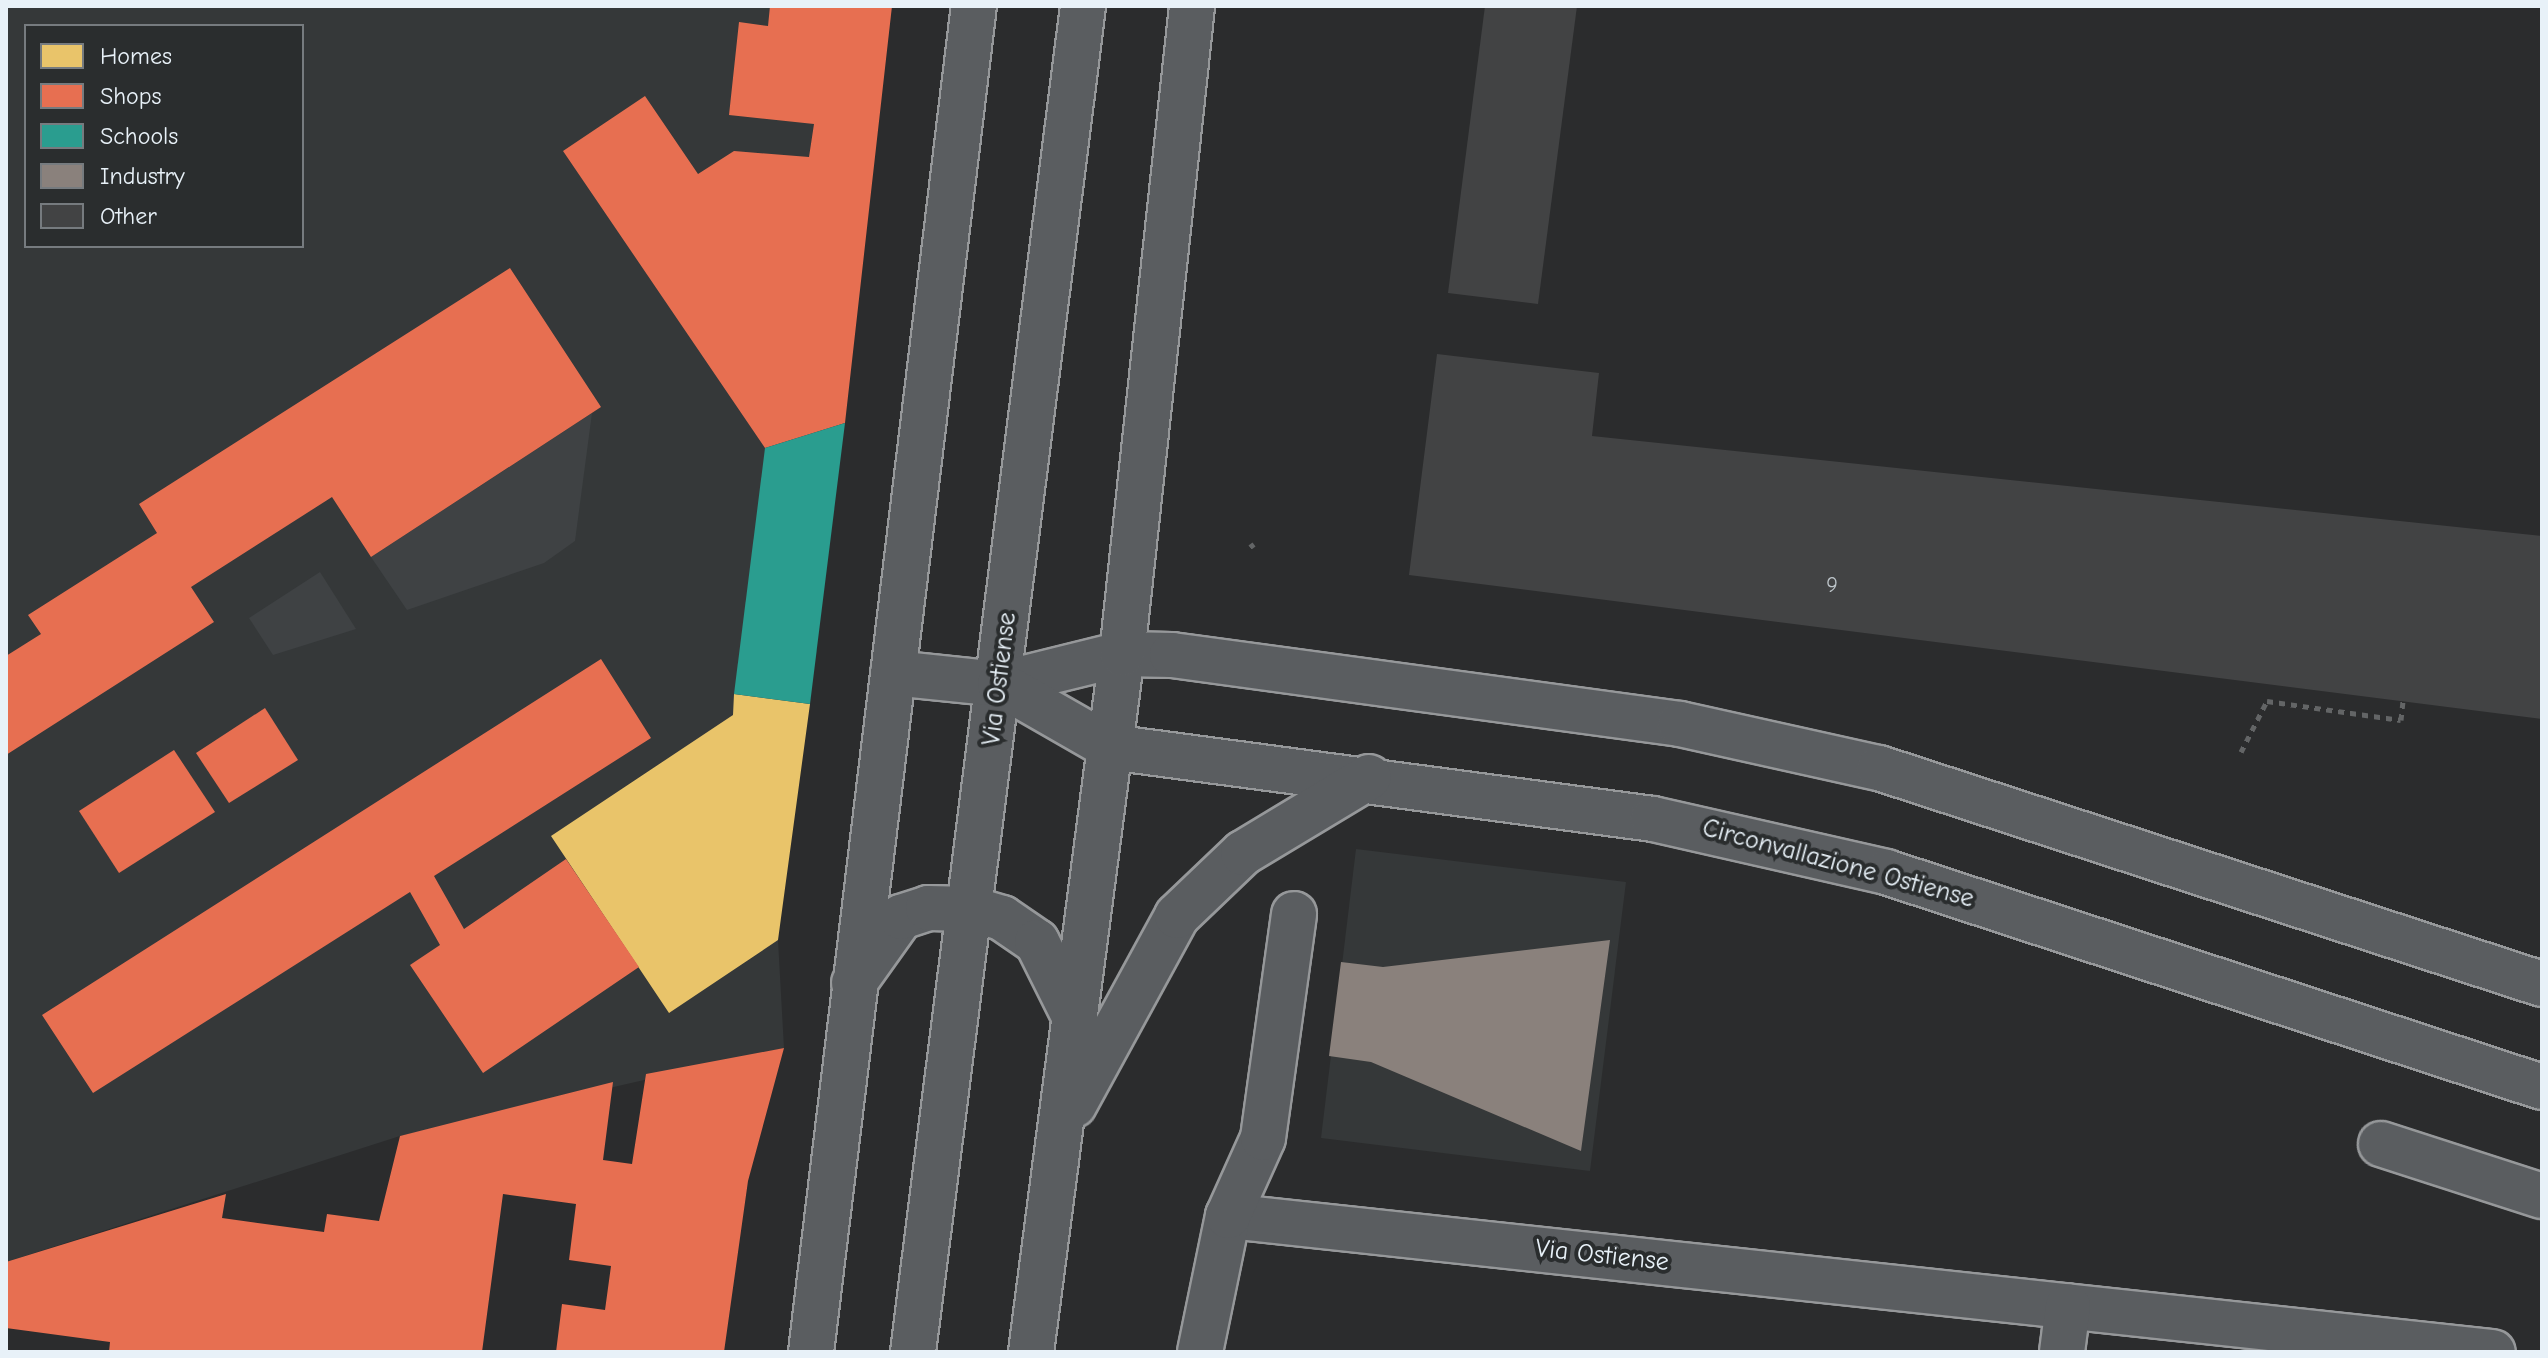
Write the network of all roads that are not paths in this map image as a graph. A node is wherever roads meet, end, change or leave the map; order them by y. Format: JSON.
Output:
{"nodes":[{"id":1,"x":974,"y":6,"type":"edge"},
{"id":2,"x":1083,"y":6,"type":"edge"},
{"id":3,"x":1192,"y":6,"type":"edge"},
{"id":4,"x":1122,"y":654,"type":"junction"},
{"id":5,"x":893,"y":673,"type":"junction"},
{"id":6,"x":1000,"y":684,"type":"junction"},
{"id":7,"x":1110,"y":747,"type":"junction"},
{"id":8,"x":1369,"y":777,"type":"junction"},
{"id":9,"x":971,"y":909,"type":"junction"},
{"id":10,"x":1294,"y":914,"type":"dead end"},
{"id":11,"x":2542,"y":984,"type":"edge"},
{"id":12,"x":853,"y":986,"type":"junction"},
{"id":13,"x":1073,"y":1014,"type":"junction"},
{"id":14,"x":2542,"y":1087,"type":"edge"},
{"id":15,"x":1059,"y":1137,"type":"junction"},
{"id":16,"x":2381,"y":1144,"type":"dead end"},
{"id":17,"x":2542,"y":1196,"type":"edge"},
{"id":18,"x":1228,"y":1216,"type":"junction"},
{"id":19,"x":2068,"y":1306,"type":"junction"},
{"id":20,"x":811,"y":1352,"type":"edge"},
{"id":21,"x":913,"y":1352,"type":"edge"},
{"id":22,"x":1031,"y":1352,"type":"edge"},
{"id":23,"x":1200,"y":1352,"type":"edge"},
{"id":24,"x":2062,"y":1352,"type":"edge"},
{"id":25,"x":2493,"y":1352,"type":"edge"}],
"edges":[{"from":1,"to":5,"type":"main road"},
{"from":2,"to":6,"type":"main road","name":"Via Ostiense"},
{"from":3,"to":4,"type":"main road"},
{"from":4,"to":6,"type":"main road"},
{"from":4,"to":7,"type":"main road"},
{"from":4,"to":11,"type":"main road"},
{"from":5,"to":6,"type":"main road"},
{"from":5,"to":12,"type":"main road"},
{"from":6,"to":7,"type":"main road"},
{"from":6,"to":9,"type":"main road","name":"Via Ostiense"},
{"from":7,"to":8,"type":"main road","name":"Circonvallazione Ostiense"},
{"from":7,"to":13,"type":"main road"},
{"from":8,"to":14,"type":"main road","name":"Circonvallazione Ostiense"},
{"from":8,"to":15,"type":"main road"},
{"from":9,"to":12,"type":"main road"},
{"from":9,"to":13,"type":"main road"},
{"from":9,"to":21,"type":"main road","name":"Via Ostiense"},
{"from":10,"to":18,"type":"main road"},
{"from":12,"to":20,"type":"main road"},
{"from":13,"to":15,"type":"main road"},
{"from":15,"to":22,"type":"main road"},
{"from":16,"to":17,"type":"main road"},
{"from":18,"to":19,"type":"main road","name":"Via Ostiense"},
{"from":18,"to":23,"type":"main road"},
{"from":19,"to":24,"type":"main road"},
{"from":19,"to":25,"type":"main road","name":"Via Ostiense"}]}
